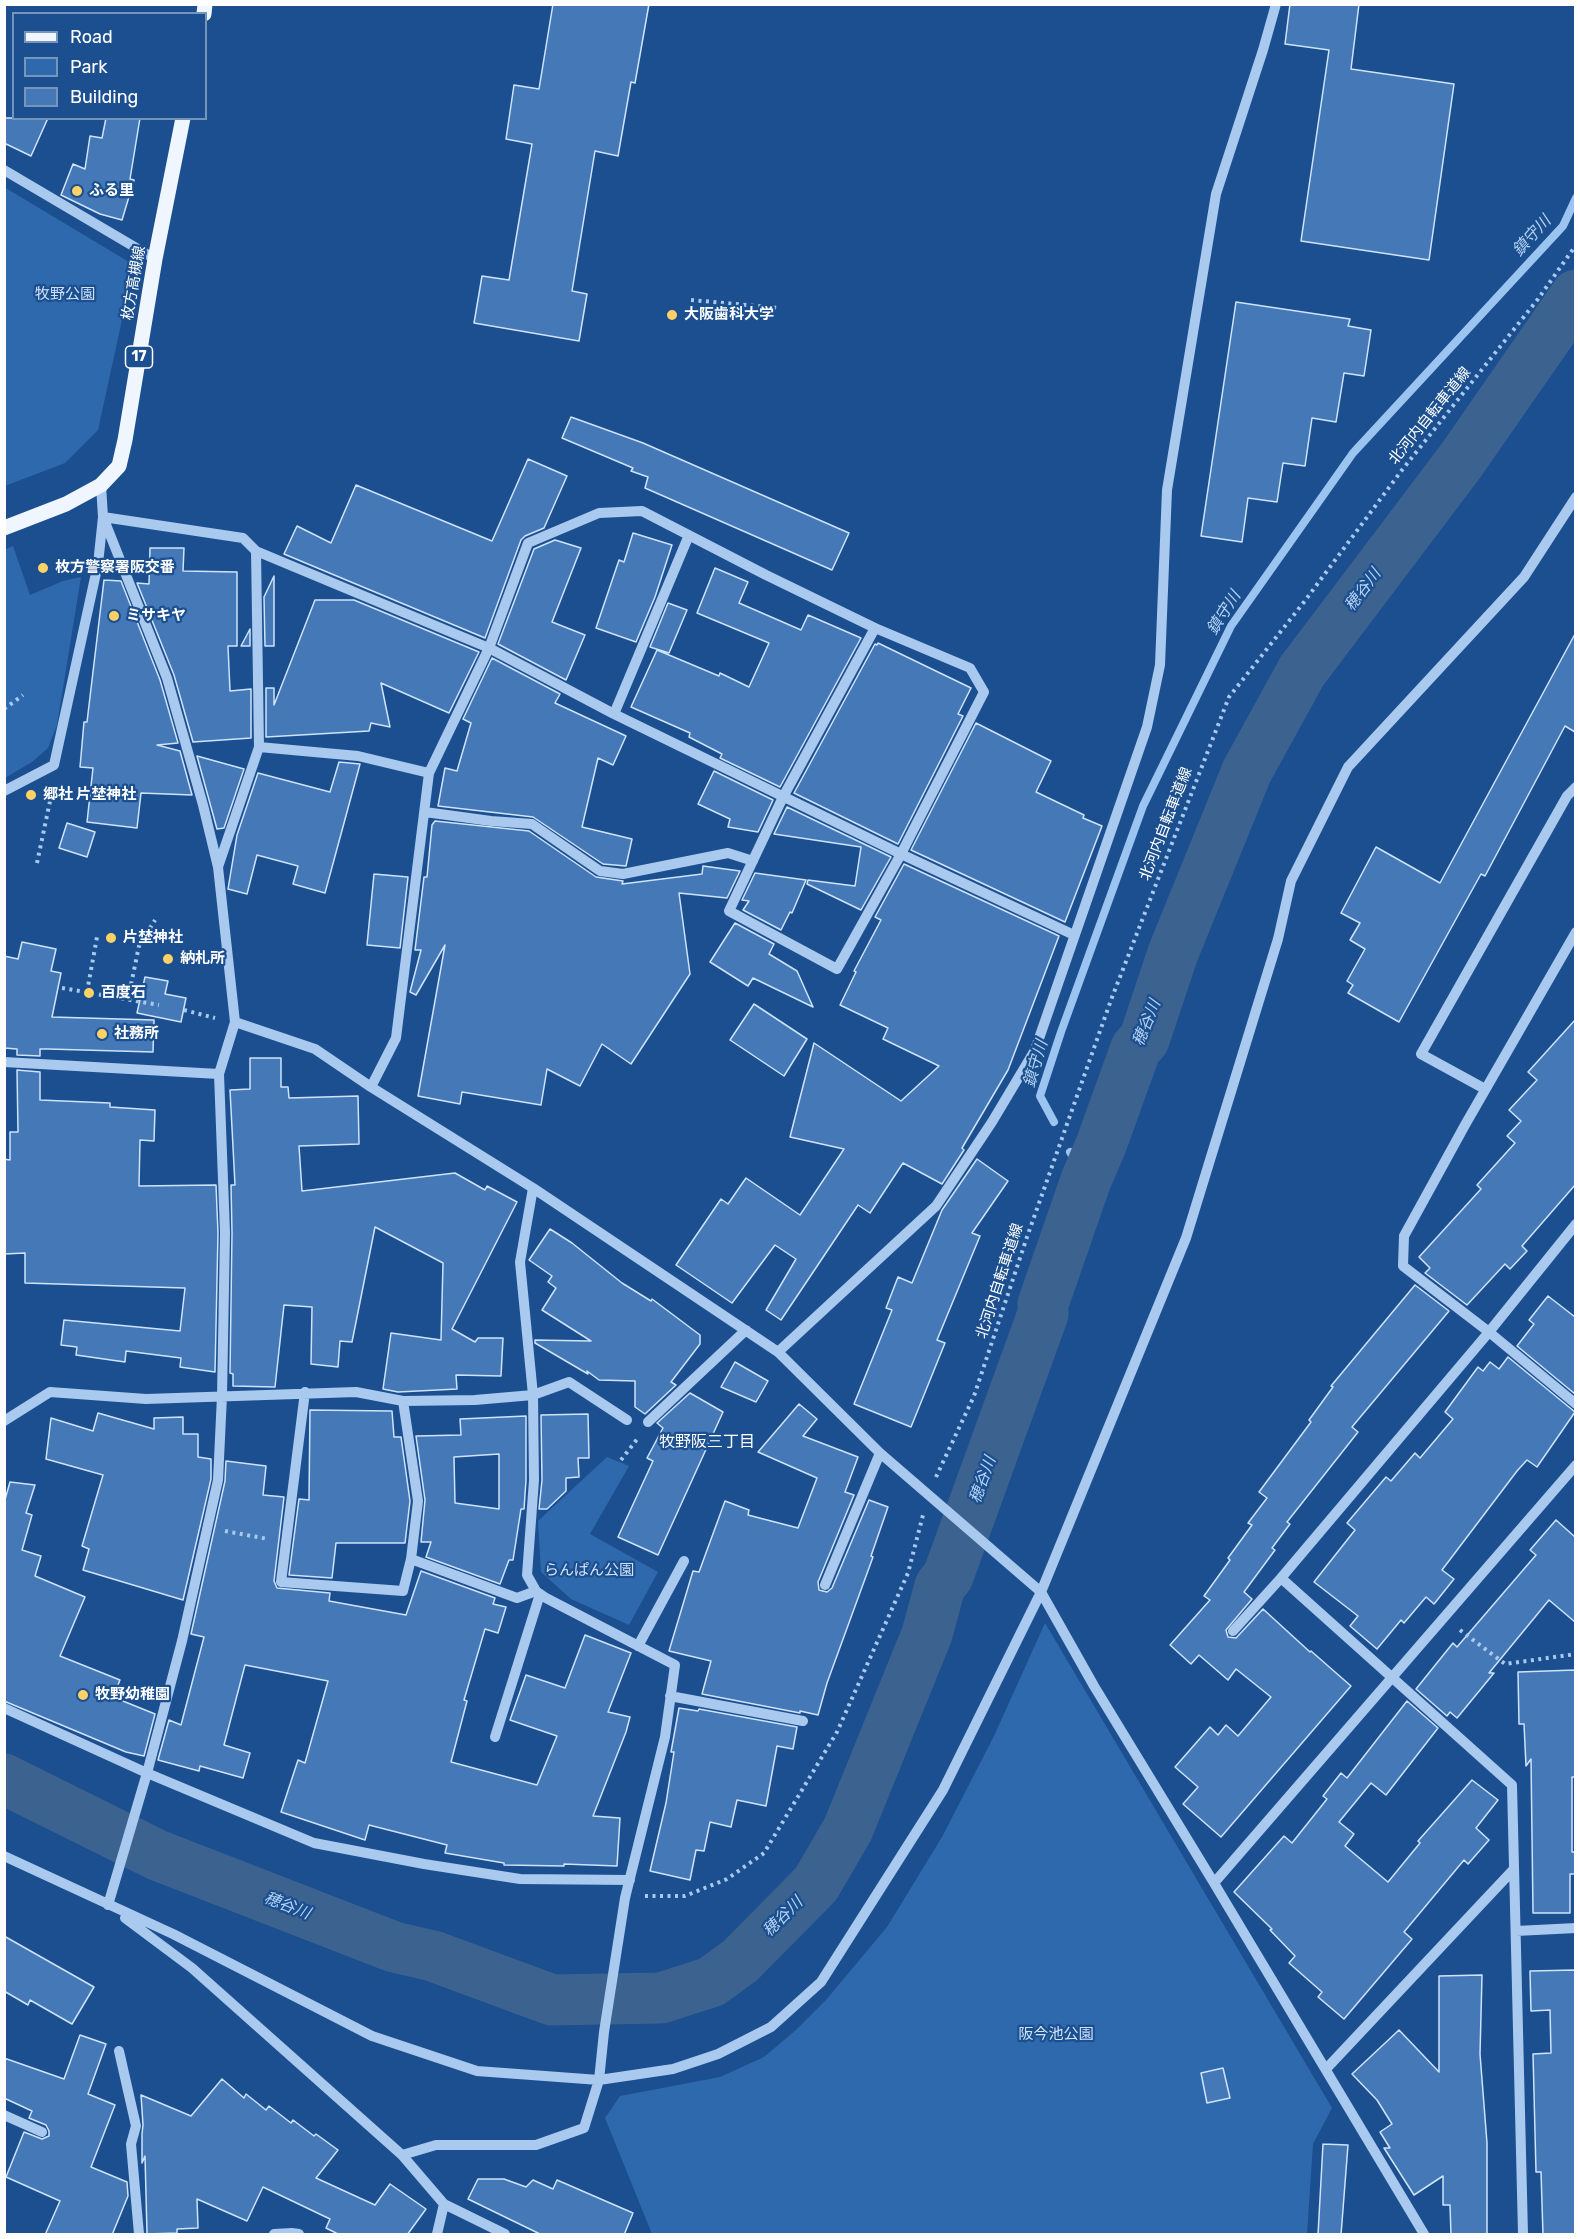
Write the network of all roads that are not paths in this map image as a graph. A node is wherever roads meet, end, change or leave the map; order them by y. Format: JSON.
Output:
{"nodes":[{"id":1,"x":1276,"y":4,"type":"edge"},
{"id":2,"x":183,"y":120,"type":"edge"},
{"id":3,"x":4,"y":170,"type":"edge"},
{"id":4,"x":155,"y":259,"type":"junction"},
{"id":5,"x":101,"y":485,"type":"junction"},
{"id":6,"x":1575,"y":497,"type":"edge"},
{"id":7,"x":104,"y":517,"type":"junction"},
{"id":8,"x":4,"y":528,"type":"edge"},
{"id":9,"x":689,"y":534,"type":"junction"},
{"id":10,"x":256,"y":551,"type":"junction"},
{"id":11,"x":875,"y":628,"type":"junction"},
{"id":12,"x":489,"y":648,"type":"junction"},
{"id":13,"x":614,"y":714,"type":"junction"},
{"id":14,"x":259,"y":747,"type":"junction"},
{"id":15,"x":429,"y":773,"type":"junction"},
{"id":16,"x":1575,"y":787,"type":"edge"},
{"id":17,"x":4,"y":791,"type":"edge"},
{"id":18,"x":783,"y":796,"type":"junction"},
{"id":19,"x":1571,"y":798,"type":"edge"},
{"id":20,"x":425,"y":812,"type":"junction"},
{"id":21,"x":901,"y":854,"type":"junction"},
{"id":22,"x":753,"y":861,"type":"junction"},
{"id":23,"x":218,"y":867,"type":"junction"},
{"id":24,"x":1575,"y":932,"type":"edge"},
{"id":25,"x":1074,"y":935,"type":"junction"},
{"id":26,"x":235,"y":1022,"type":"junction"},
{"id":27,"x":4,"y":1062,"type":"edge"},
{"id":28,"x":219,"y":1074,"type":"junction"},
{"id":29,"x":371,"y":1087,"type":"junction"},
{"id":30,"x":1485,"y":1089,"type":"junction"},
{"id":31,"x":533,"y":1188,"type":"junction"},
{"id":32,"x":1575,"y":1224,"type":"edge"},
{"id":33,"x":746,"y":1330,"type":"junction"},
{"id":34,"x":1489,"y":1332,"type":"junction"},
{"id":35,"x":778,"y":1352,"type":"junction"},
{"id":36,"x":305,"y":1392,"type":"junction"},
{"id":37,"x":533,"y":1395,"type":"junction"},
{"id":38,"x":222,"y":1396,"type":"junction"},
{"id":39,"x":403,"y":1401,"type":"junction"},
{"id":40,"x":1575,"y":1404,"type":"edge"},
{"id":41,"x":627,"y":1420,"type":"dead end"},
{"id":42,"x":4,"y":1421,"type":"edge"},
{"id":43,"x":648,"y":1422,"type":"road end"},
{"id":44,"x":880,"y":1453,"type":"junction"},
{"id":45,"x":1575,"y":1465,"type":"edge"},
{"id":46,"x":411,"y":1559,"type":"junction"},
{"id":47,"x":684,"y":1561,"type":"dead end"},
{"id":48,"x":1281,"y":1578,"type":"junction"},
{"id":49,"x":825,"y":1586,"type":"dead end"},
{"id":50,"x":538,"y":1592,"type":"junction"},
{"id":51,"x":1041,"y":1592,"type":"junction"},
{"id":52,"x":1233,"y":1631,"type":"dead end"},
{"id":53,"x":638,"y":1646,"type":"junction"},
{"id":54,"x":1392,"y":1677,"type":"junction"},
{"id":55,"x":670,"y":1696,"type":"junction"},
{"id":56,"x":4,"y":1707,"type":"edge"},
{"id":57,"x":803,"y":1720,"type":"dead end"},
{"id":58,"x":495,"y":1737,"type":"dead end"},
{"id":59,"x":147,"y":1776,"type":"junction"},
{"id":60,"x":4,"y":1856,"type":"edge"},
{"id":61,"x":1514,"y":1869,"type":"junction"},
{"id":62,"x":630,"y":1880,"type":"junction"},
{"id":63,"x":1214,"y":1883,"type":"junction"},
{"id":64,"x":108,"y":1905,"type":"junction"},
{"id":65,"x":1575,"y":1928,"type":"edge"},
{"id":66,"x":1516,"y":1931,"type":"junction"},
{"id":67,"x":119,"y":2051,"type":"dead end"},
{"id":68,"x":1326,"y":2069,"type":"junction"},
{"id":69,"x":599,"y":2080,"type":"junction"},
{"id":70,"x":4,"y":2115,"type":"edge"},
{"id":71,"x":42,"y":2132,"type":"dead end"},
{"id":72,"x":402,"y":2155,"type":"junction"},
{"id":73,"x":444,"y":2204,"type":"junction"},
{"id":74,"x":1416,"y":2221,"type":"junction"},
{"id":75,"x":139,"y":2235,"type":"edge"},
{"id":76,"x":274,"y":2235,"type":"edge"},
{"id":77,"x":299,"y":2235,"type":"edge"},
{"id":78,"x":436,"y":2235,"type":"edge"},
{"id":79,"x":505,"y":2235,"type":"edge"},
{"id":80,"x":1413,"y":2235,"type":"edge"},
{"id":81,"x":1424,"y":2235,"type":"edge"},
{"id":82,"x":1523,"y":2235,"type":"edge"}],
"edges":[{"from":1,"to":25,"type":"street"},
{"from":2,"to":4,"type":"main road","name":"枚方高槻線","number":"17"},
{"from":3,"to":4,"type":"street"},
{"from":4,"to":5,"type":"main road","name":"枚方高槻線","number":"17"},
{"from":5,"to":7,"type":"street"},
{"from":5,"to":8,"type":"main road","name":"枚方高槻線","number":"17"},
{"from":6,"to":51,"type":"street"},
{"from":7,"to":10,"type":"street"},
{"from":7,"to":17,"type":"street"},
{"from":7,"to":23,"type":"street"},
{"from":9,"to":11,"type":"street"},
{"from":9,"to":12,"type":"street"},
{"from":9,"to":13,"type":"street"},
{"from":10,"to":12,"type":"street"},
{"from":10,"to":14,"type":"street"},
{"from":11,"to":18,"type":"street"},
{"from":11,"to":21,"type":"street"},
{"from":12,"to":13,"type":"street"},
{"from":12,"to":15,"type":"street"},
{"from":13,"to":18,"type":"street"},
{"from":14,"to":15,"type":"street"},
{"from":14,"to":23,"type":"street"},
{"from":15,"to":20,"type":"street"},
{"from":16,"to":19,"type":"street"},
{"from":18,"to":21,"type":"street"},
{"from":18,"to":22,"type":"street"},
{"from":19,"to":30,"type":"street"},
{"from":20,"to":22,"type":"street"},
{"from":20,"to":29,"type":"street"},
{"from":21,"to":22,"type":"street"},
{"from":21,"to":25,"type":"street"},
{"from":23,"to":26,"type":"street"},
{"from":24,"to":30,"type":"street"},
{"from":25,"to":35,"type":"street"},
{"from":26,"to":28,"type":"street"},
{"from":26,"to":29,"type":"street"},
{"from":27,"to":28,"type":"street"},
{"from":28,"to":38,"type":"street"},
{"from":29,"to":31,"type":"street"},
{"from":30,"to":34,"type":"street"},
{"from":31,"to":33,"type":"street"},
{"from":31,"to":37,"type":"street"},
{"from":32,"to":34,"type":"street"},
{"from":33,"to":35,"type":"street"},
{"from":33,"to":43,"type":"street"},
{"from":34,"to":40,"type":"street"},
{"from":34,"to":48,"type":"street"},
{"from":35,"to":44,"type":"street"},
{"from":36,"to":38,"type":"street"},
{"from":36,"to":39,"type":"street"},
{"from":36,"to":46,"type":"street"},
{"from":37,"to":39,"type":"street"},
{"from":37,"to":41,"type":"street"},
{"from":37,"to":50,"type":"street"},
{"from":38,"to":42,"type":"street"},
{"from":38,"to":59,"type":"street"},
{"from":39,"to":46,"type":"street"},
{"from":44,"to":49,"type":"street"},
{"from":44,"to":51,"type":"street"},
{"from":45,"to":54,"type":"street"},
{"from":46,"to":50,"type":"street"},
{"from":47,"to":53,"type":"street"},
{"from":48,"to":52,"type":"street"},
{"from":48,"to":54,"type":"street"},
{"from":50,"to":53,"type":"street"},
{"from":50,"to":58,"type":"street"},
{"from":51,"to":63,"type":"street"},
{"from":51,"to":69,"type":"street"},
{"from":53,"to":55,"type":"street"},
{"from":54,"to":61,"type":"street"},
{"from":54,"to":63,"type":"street"},
{"from":55,"to":57,"type":"street"},
{"from":55,"to":62,"type":"street"},
{"from":56,"to":59,"type":"street"},
{"from":59,"to":62,"type":"street"},
{"from":59,"to":64,"type":"street"},
{"from":60,"to":64,"type":"street"},
{"from":61,"to":66,"type":"street"},
{"from":61,"to":68,"type":"street"},
{"from":62,"to":69,"type":"street"},
{"from":63,"to":68,"type":"street"},
{"from":64,"to":69,"type":"street"},
{"from":64,"to":72,"type":"street"},
{"from":65,"to":66,"type":"street"},
{"from":66,"to":82,"type":"street"},
{"from":67,"to":75,"type":"street"},
{"from":68,"to":74,"type":"street"},
{"from":69,"to":72,"type":"street"},
{"from":70,"to":71,"type":"street"},
{"from":72,"to":73,"type":"street"},
{"from":73,"to":78,"type":"street"},
{"from":73,"to":79,"type":"street"},
{"from":74,"to":80,"type":"street"},
{"from":74,"to":81,"type":"street"},
{"from":76,"to":77,"type":"street"}]}
